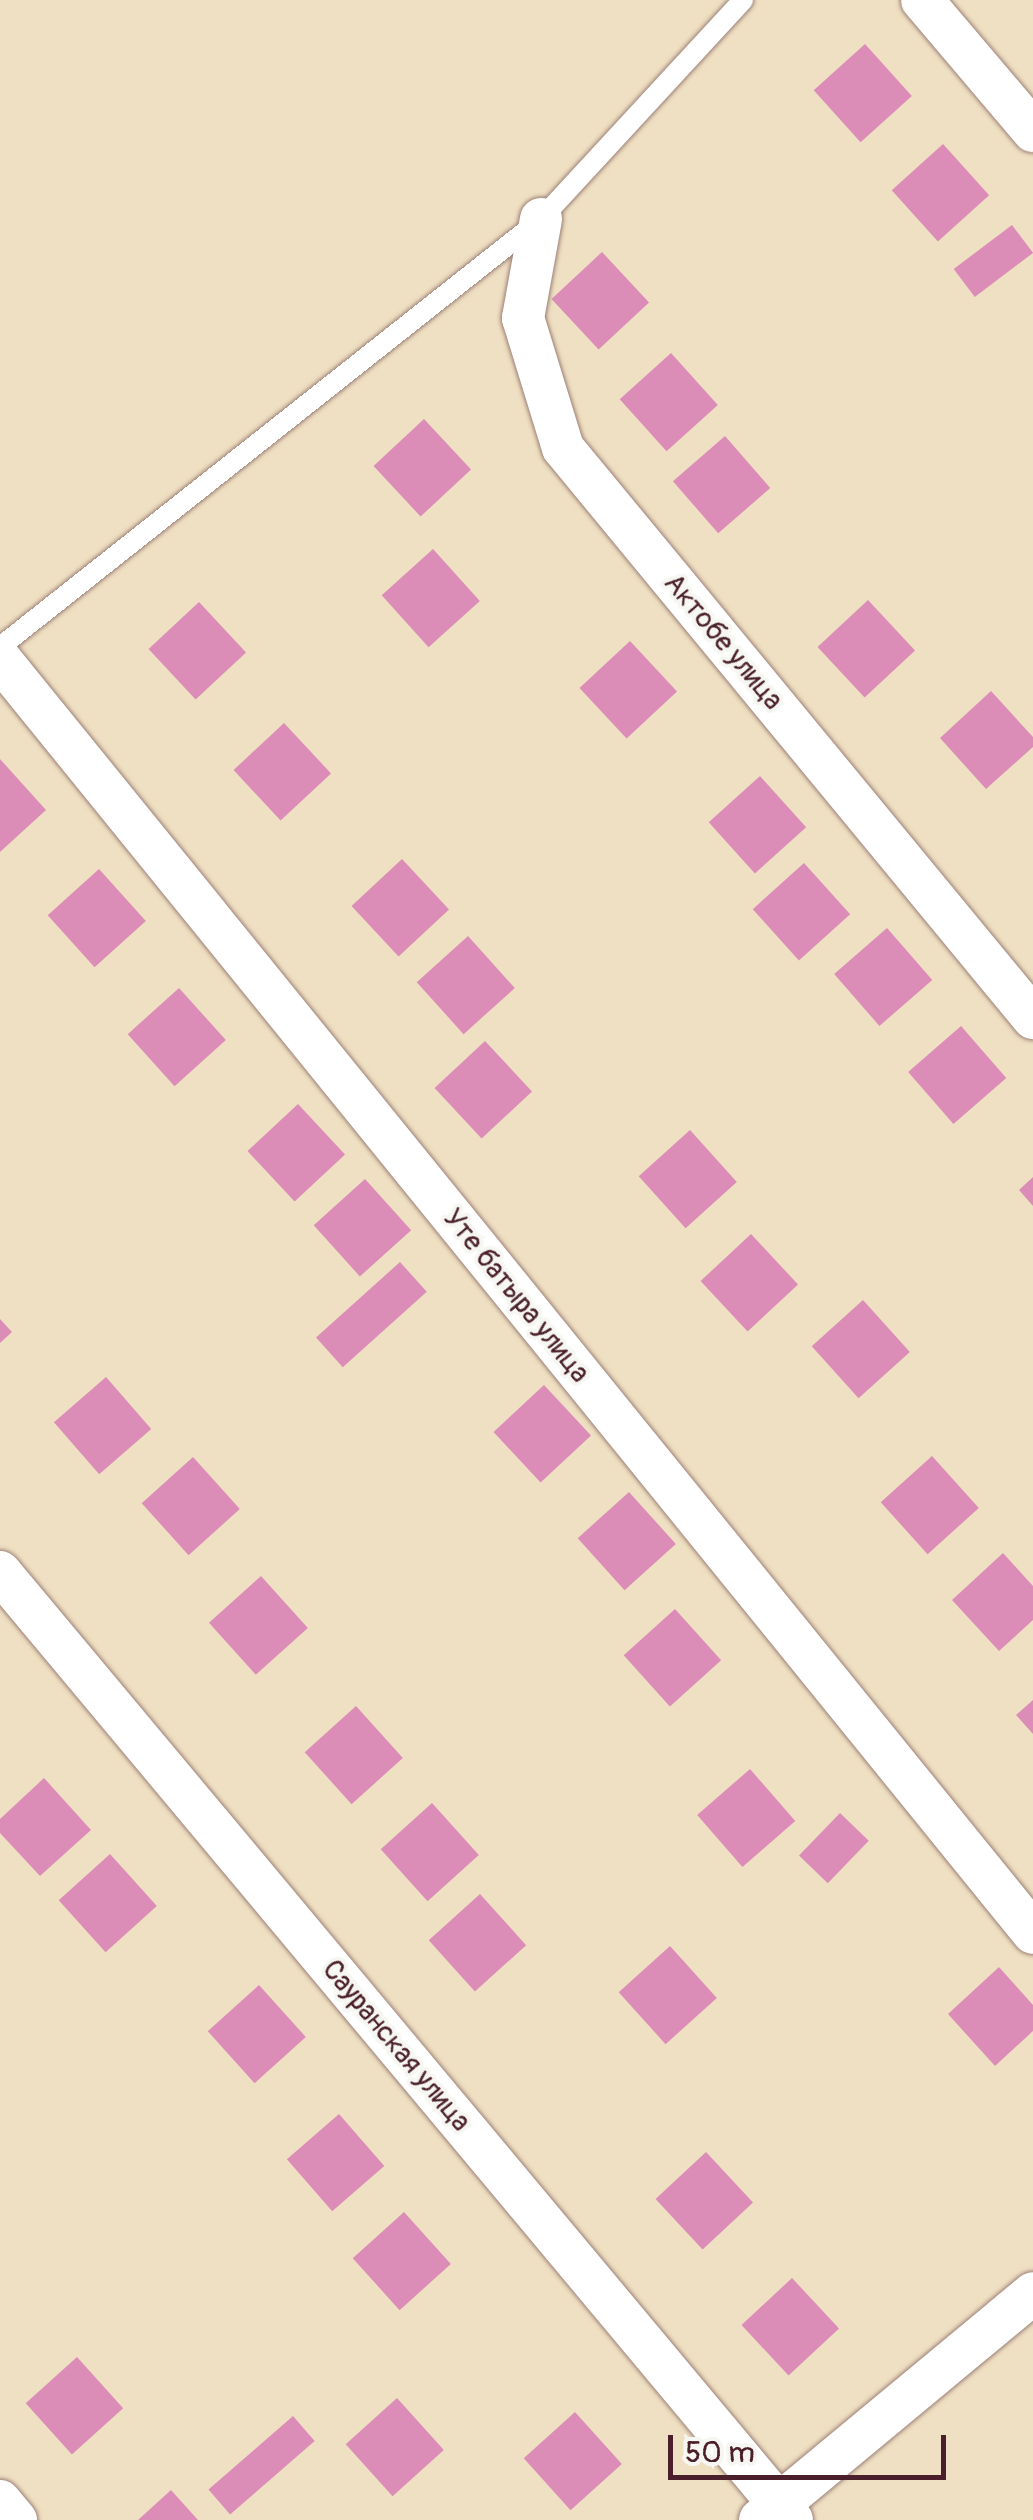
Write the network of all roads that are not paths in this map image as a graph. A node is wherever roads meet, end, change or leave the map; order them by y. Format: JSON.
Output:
{"nodes":[{"id":1,"x":744,"y":0,"type":"edge"},
{"id":2,"x":922,"y":0,"type":"edge"},
{"id":3,"x":1033,"y":131,"type":"edge"},
{"id":4,"x":542,"y":219,"type":"junction"},
{"id":5,"x":0,"y":648,"type":"edge"},
{"id":6,"x":0,"y":659,"type":"edge"},
{"id":7,"x":1033,"y":1018,"type":"edge"},
{"id":8,"x":0,"y":1572,"type":"edge"},
{"id":9,"x":1033,"y":1933,"type":"edge"},
{"id":10,"x":1033,"y":2293,"type":"edge"},
{"id":11,"x":0,"y":2501,"type":"edge"},
{"id":12,"x":777,"y":2515,"type":"edge"},
{"id":13,"x":16,"y":2520,"type":"edge"}],
"edges":[{"from":1,"to":4,"type":"lane"},
{"from":2,"to":3,"type":"street"},
{"from":4,"to":5,"type":"lane"},
{"from":4,"to":7,"type":"street","name":"Актобе улица"},
{"from":6,"to":9,"type":"street","name":"Уте батыра улица"},
{"from":8,"to":12,"type":"street","name":"Сауранская улица"},
{"from":10,"to":12,"type":"street"},
{"from":11,"to":13,"type":"street"}]}
